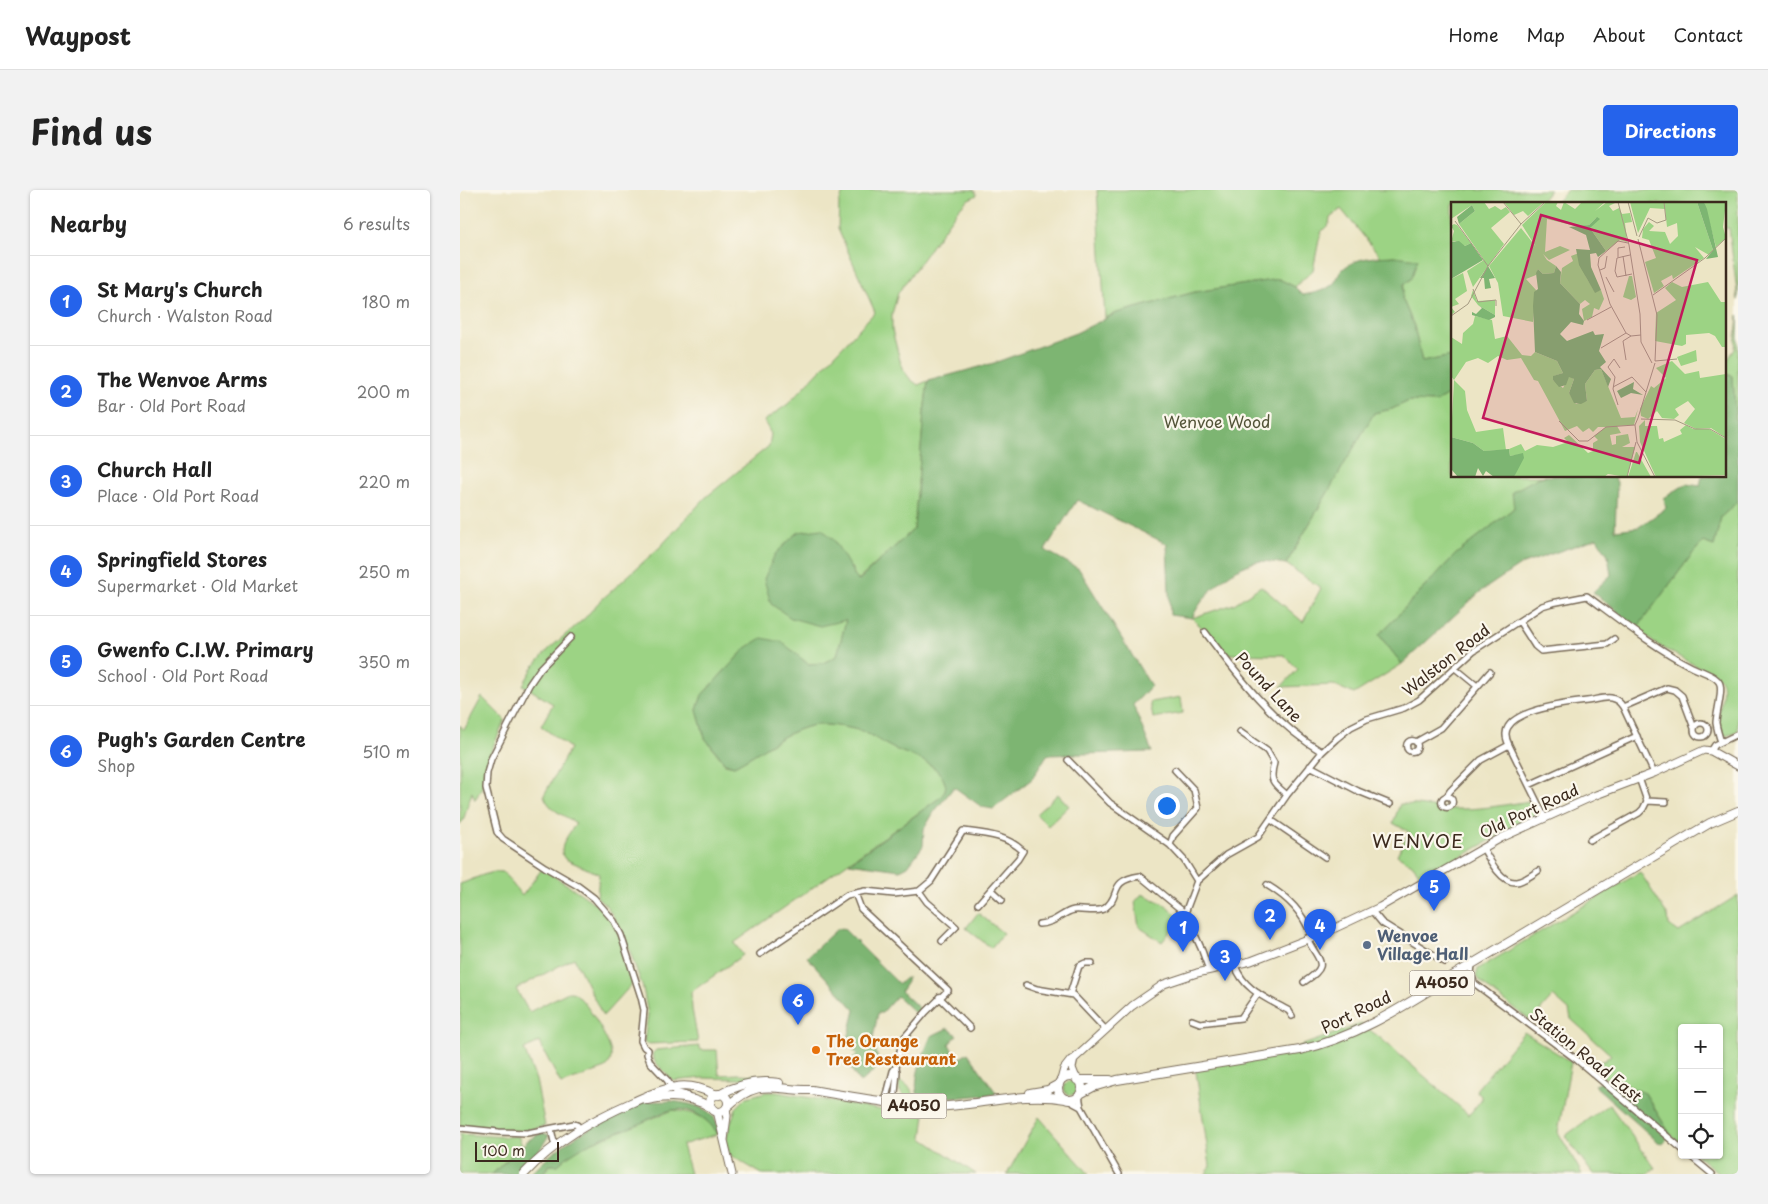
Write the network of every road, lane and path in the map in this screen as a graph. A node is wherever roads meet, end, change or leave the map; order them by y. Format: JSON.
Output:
{"nodes":[{"id":1,"x":1519,"y":621,"type":"junction"},
{"id":2,"x":1205,"y":632,"type":"dead end"},
{"id":3,"x":571,"y":637,"type":"dead end"},
{"id":4,"x":1614,"y":639,"type":"dead end"},
{"id":5,"x":1455,"y":668,"type":"junction"},
{"id":6,"x":1490,"y":672,"type":"dead end"},
{"id":7,"x":1477,"y":686,"type":"junction"},
{"id":8,"x":1623,"y":707,"type":"junction"},
{"id":9,"x":1694,"y":728,"type":"dead end"},
{"id":10,"x":1240,"y":732,"type":"dead end"},
{"id":11,"x":1738,"y":734,"type":"edge"},
{"id":12,"x":1637,"y":736,"type":"junction"},
{"id":13,"x":1416,"y":742,"type":"dead end"},
{"id":14,"x":1722,"y":742,"type":"junction"},
{"id":15,"x":1509,"y":746,"type":"junction"},
{"id":16,"x":1711,"y":751,"type":"junction"},
{"id":17,"x":1322,"y":752,"type":"junction"},
{"id":18,"x":1068,"y":760,"type":"dead end"},
{"id":19,"x":1310,"y":766,"type":"junction"},
{"id":20,"x":1738,"y":766,"type":"edge"},
{"id":21,"x":1175,"y":770,"type":"dead end"},
{"id":22,"x":1654,"y":773,"type":"junction"},
{"id":23,"x":1639,"y":778,"type":"junction"},
{"id":24,"x":1529,"y":785,"type":"junction"},
{"id":25,"x":1287,"y":794,"type":"junction"},
{"id":26,"x":1447,"y":796,"type":"dead end"},
{"id":27,"x":1646,"y":801,"type":"junction"},
{"id":28,"x":1666,"y":802,"type":"dead end"},
{"id":29,"x":1390,"y":804,"type":"dead end"},
{"id":30,"x":1738,"y":811,"type":"edge"},
{"id":31,"x":1545,"y":818,"type":"junction"},
{"id":32,"x":1270,"y":820,"type":"junction"},
{"id":33,"x":1590,"y":840,"type":"dead end"},
{"id":34,"x":1170,"y":845,"type":"junction"},
{"id":35,"x":1483,"y":848,"type":"junction"},
{"id":36,"x":1325,"y":857,"type":"dead end"},
{"id":37,"x":1538,"y":871,"type":"dead end"},
{"id":38,"x":1197,"y":881,"type":"junction"},
{"id":39,"x":1268,"y":885,"type":"dead end"},
{"id":40,"x":991,"y":890,"type":"junction"},
{"id":41,"x":919,"y":891,"type":"junction"},
{"id":42,"x":855,"y":893,"type":"junction"},
{"id":43,"x":1002,"y":900,"type":"dead end"},
{"id":44,"x":978,"y":904,"type":"dead end"},
{"id":45,"x":1372,"y":911,"type":"junction"},
{"id":46,"x":1186,"y":913,"type":"junction"},
{"id":47,"x":1038,"y":924,"type":"dead end"},
{"id":48,"x":1310,"y":937,"type":"junction"},
{"id":49,"x":942,"y":941,"type":"dead end"},
{"id":50,"x":760,"y":954,"type":"dead end"},
{"id":51,"x":1445,"y":962,"type":"dead end"},
{"id":52,"x":1092,"y":963,"type":"dead end"},
{"id":53,"x":1235,"y":965,"type":"junction"},
{"id":54,"x":1472,"y":965,"type":"junction"},
{"id":55,"x":1209,"y":970,"type":"junction"},
{"id":56,"x":1458,"y":973,"type":"junction"},
{"id":57,"x":1304,"y":982,"type":"dead end"},
{"id":58,"x":1474,"y":983,"type":"junction"},
{"id":59,"x":1026,"y":985,"type":"dead end"},
{"id":60,"x":1258,"y":993,"type":"junction"},
{"id":61,"x":1070,"y":994,"type":"junction"},
{"id":62,"x":940,"y":997,"type":"junction"},
{"id":63,"x":1292,"y":1016,"type":"dead end"},
{"id":64,"x":1192,"y":1020,"type":"dead end"},
{"id":65,"x":970,"y":1028,"type":"dead end"},
{"id":66,"x":1105,"y":1029,"type":"junction"},
{"id":67,"x":1074,"y":1059,"type":"junction"},
{"id":68,"x":896,"y":1067,"type":"junction"},
{"id":69,"x":1076,"y":1079,"type":"junction"},
{"id":70,"x":1117,"y":1080,"type":"junction"},
{"id":71,"x":1060,"y":1082,"type":"junction"},
{"id":72,"x":672,"y":1088,"type":"junction"},
{"id":73,"x":812,"y":1090,"type":"junction"},
{"id":74,"x":718,"y":1094,"type":"junction"},
{"id":75,"x":1080,"y":1094,"type":"junction"},
{"id":76,"x":1016,"y":1098,"type":"junction"},
{"id":77,"x":690,"y":1099,"type":"junction"},
{"id":78,"x":1067,"y":1100,"type":"junction"},
{"id":79,"x":635,"y":1101,"type":"junction"},
{"id":80,"x":885,"y":1102,"type":"junction"},
{"id":81,"x":894,"y":1104,"type":"junction"},
{"id":82,"x":1081,"y":1107,"type":"junction"},
{"id":83,"x":727,"y":1108,"type":"junction"},
{"id":84,"x":715,"y":1110,"type":"junction"},
{"id":85,"x":460,"y":1128,"type":"edge"},
{"id":86,"x":551,"y":1129,"type":"junction"},
{"id":87,"x":580,"y":1129,"type":"junction"},
{"id":88,"x":724,"y":1140,"type":"junction"},
{"id":89,"x":556,"y":1145,"type":"junction"},
{"id":90,"x":1678,"y":1146,"type":"edge"},
{"id":91,"x":1694,"y":1159,"type":"edge"},
{"id":92,"x":524,"y":1174,"type":"edge"},
{"id":93,"x":732,"y":1174,"type":"edge"},
{"id":94,"x":1119,"y":1174,"type":"edge"},
{"id":95,"x":1712,"y":1174,"type":"edge"}],
"edges":[{"from":1,"to":4,"type":"street"},
{"from":1,"to":5,"type":"street","name":"Walston Road"},
{"from":1,"to":14,"type":"street","name":"Walston Road"},
{"from":2,"to":17,"type":"street","name":"Pound Lane"},
{"from":3,"to":72,"type":"street"},
{"from":5,"to":7,"type":"street"},
{"from":5,"to":17,"type":"street","name":"Walston Road"},
{"from":6,"to":7,"type":"street"},
{"from":7,"to":13,"type":"street"},
{"from":8,"to":9,"type":"street"},
{"from":8,"to":12,"type":"street"},
{"from":8,"to":15,"type":"street"},
{"from":10,"to":25,"type":"street"},
{"from":11,"to":14,"type":"street","name":"Old Port Road"},
{"from":12,"to":22,"type":"street"},
{"from":12,"to":24,"type":"street"},
{"from":14,"to":16,"type":"street","name":"Old Port Road"},
{"from":15,"to":24,"type":"street"},
{"from":15,"to":26,"type":"street"},
{"from":16,"to":20,"type":"street"},
{"from":16,"to":22,"type":"street","name":"Old Port Road"},
{"from":17,"to":19,"type":"street","name":"Walston Road"},
{"from":18,"to":34,"type":"street"},
{"from":19,"to":25,"type":"street","name":"Walston Road"},
{"from":19,"to":29,"type":"street"},
{"from":21,"to":34,"type":"street"},
{"from":22,"to":23,"type":"street","name":"Old Port Road"},
{"from":23,"to":27,"type":"street"},
{"from":23,"to":31,"type":"street","name":"Old Port Road"},
{"from":24,"to":31,"type":"street"},
{"from":25,"to":32,"type":"street","name":"Walston Road"},
{"from":27,"to":28,"type":"street"},
{"from":27,"to":33,"type":"street"},
{"from":30,"to":54,"type":"main road","name":"Port Road","number":"A4050"},
{"from":31,"to":35,"type":"street","name":"Old Port Road"},
{"from":32,"to":36,"type":"street"},
{"from":32,"to":38,"type":"street","name":"Walston Road"},
{"from":34,"to":38,"type":"street"},
{"from":35,"to":37,"type":"street"},
{"from":35,"to":45,"type":"street","name":"Old Port Road"},
{"from":38,"to":46,"type":"street","name":"Walston Road"},
{"from":39,"to":48,"type":"street"},
{"from":40,"to":41,"type":"street"},
{"from":40,"to":43,"type":"street"},
{"from":40,"to":44,"type":"street"},
{"from":41,"to":42,"type":"street"},
{"from":41,"to":49,"type":"street"},
{"from":42,"to":50,"type":"street"},
{"from":42,"to":62,"type":"street"},
{"from":45,"to":48,"type":"street","name":"Old Port Road"},
{"from":45,"to":51,"type":"street"},
{"from":46,"to":47,"type":"street"},
{"from":46,"to":55,"type":"street"},
{"from":48,"to":53,"type":"street","name":"Old Port Road"},
{"from":48,"to":57,"type":"street"},
{"from":52,"to":61,"type":"street"},
{"from":53,"to":55,"type":"street","name":"Old Port Road"},
{"from":53,"to":60,"type":"street"},
{"from":54,"to":56,"type":"main road","name":"Port Road","number":"A4050"},
{"from":54,"to":58,"type":"street"},
{"from":55,"to":66,"type":"street","name":"Old Port Road"},
{"from":56,"to":58,"type":"street","name":"Station Road East"},
{"from":56,"to":70,"type":"main road","name":"Port Road","number":"A4050"},
{"from":58,"to":90,"type":"street","name":"Station Road East"},
{"from":59,"to":61,"type":"street"},
{"from":60,"to":63,"type":"street"},
{"from":60,"to":64,"type":"street"},
{"from":61,"to":66,"type":"street"},
{"from":62,"to":65,"type":"street"},
{"from":62,"to":68,"type":"street"},
{"from":66,"to":67,"type":"street","name":"Old Port Road"},
{"from":67,"to":69,"type":"street"},
{"from":67,"to":71,"type":"street","name":"Old Port Road"},
{"from":68,"to":80,"type":"street"},
{"from":68,"to":81,"type":"street"},
{"from":69,"to":70,"type":"main road","name":"Port Road","number":"A4050"},
{"from":69,"to":71,"type":"main road","name":"Port Road","number":"A4050"},
{"from":69,"to":75,"type":"main road"},
{"from":70,"to":75,"type":"main road","name":"Port Road","number":"A4050"},
{"from":71,"to":76,"type":"main road","name":"Port Road","number":"A4050"},
{"from":71,"to":78,"type":"main road"},
{"from":72,"to":74,"type":"main road"},
{"from":72,"to":77,"type":"street"},
{"from":72,"to":79,"type":"main road"},
{"from":73,"to":74,"type":"main road","name":"Port Road","number":"A4050"},
{"from":73,"to":80,"type":"main road","name":"Port Road","number":"A4050"},
{"from":73,"to":83,"type":"main road","name":"Port Road","number":"A4050"},
{"from":74,"to":83,"type":"main road"},
{"from":74,"to":84,"type":"main road"},
{"from":75,"to":78,"type":"main road","name":"Port Road","number":"A4050"},
{"from":75,"to":82,"type":"street"},
{"from":76,"to":78,"type":"main road","name":"Port Road","number":"A4050"},
{"from":76,"to":81,"type":"main road","name":"Port Road","number":"A4050"},
{"from":77,"to":79,"type":"main road"},
{"from":77,"to":84,"type":"main road"},
{"from":78,"to":82,"type":"street"},
{"from":79,"to":87,"type":"main road"},
{"from":80,"to":81,"type":"main road","name":"Port Road","number":"A4050"},
{"from":82,"to":94,"type":"street"},
{"from":83,"to":84,"type":"main road"},
{"from":83,"to":88,"type":"street"},
{"from":84,"to":88,"type":"street"},
{"from":85,"to":86,"type":"street"},
{"from":86,"to":87,"type":"street"},
{"from":86,"to":89,"type":"street"},
{"from":87,"to":89,"type":"main road"},
{"from":88,"to":93,"type":"street"},
{"from":89,"to":92,"type":"main road"},
{"from":91,"to":95,"type":"street"}]}
